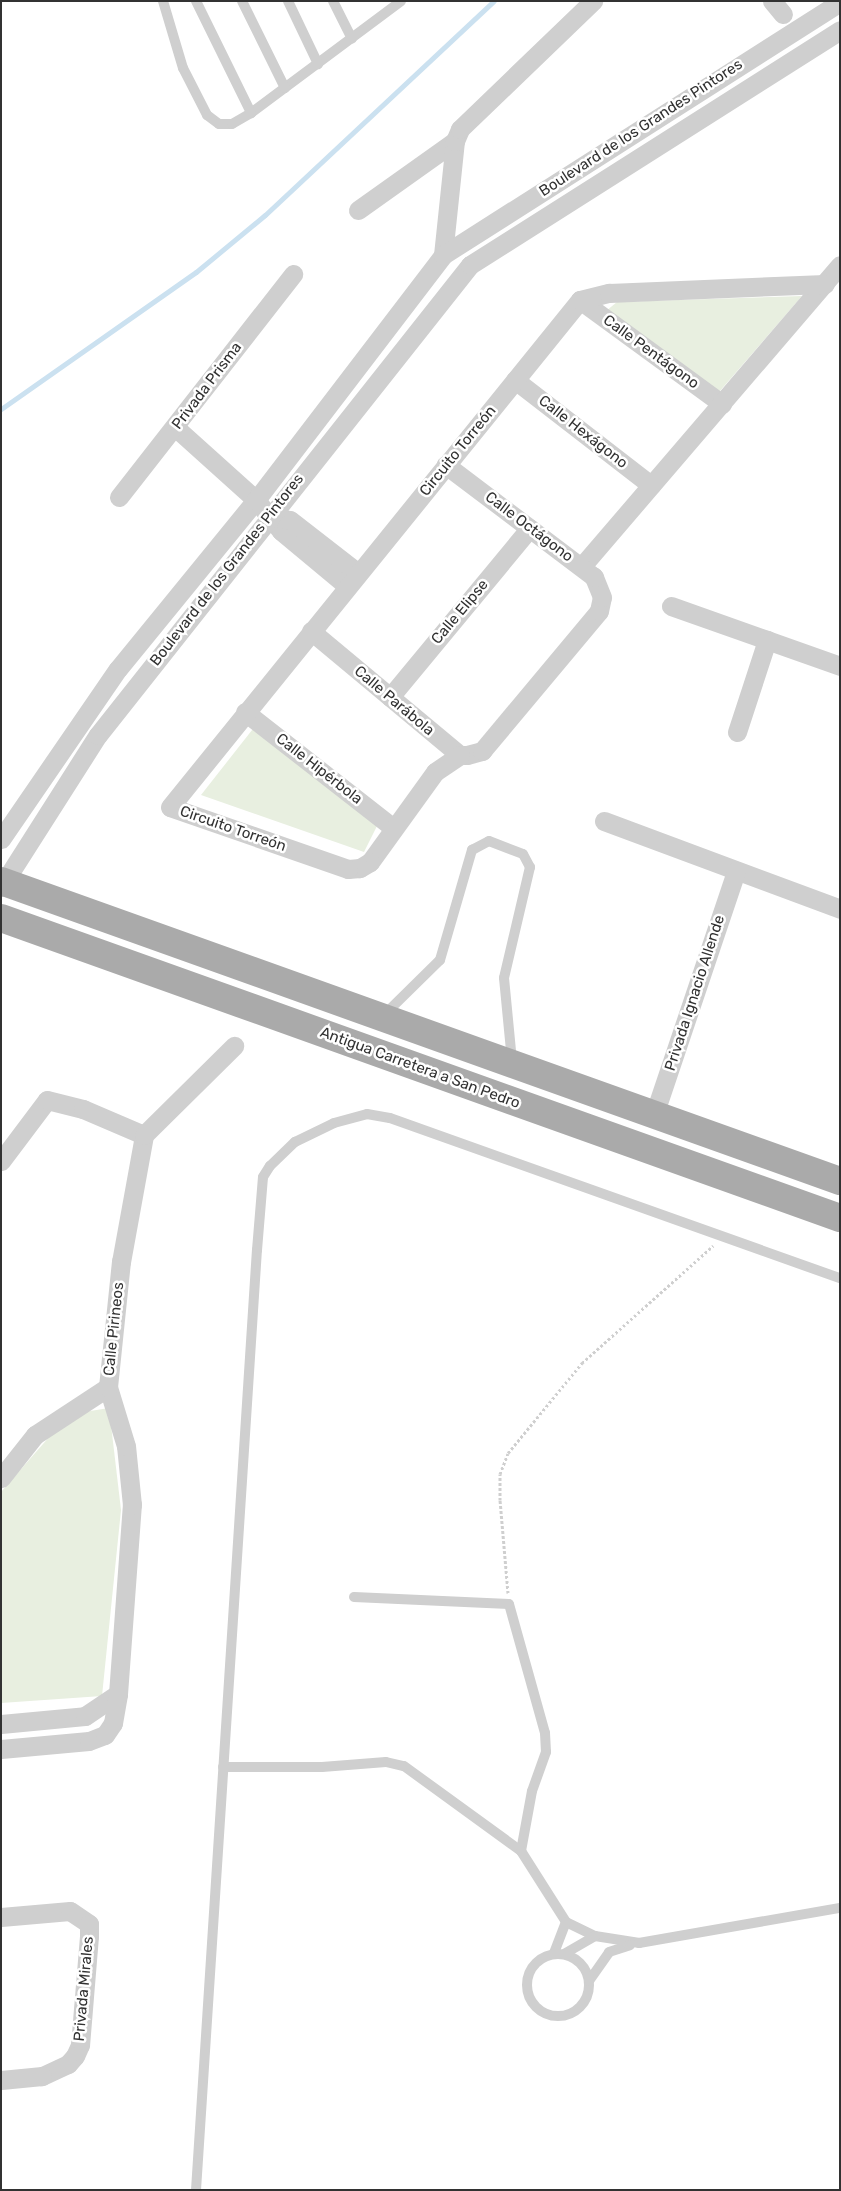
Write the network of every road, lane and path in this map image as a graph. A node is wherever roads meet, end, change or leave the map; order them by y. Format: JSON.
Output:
{"nodes":[{"id":1,"x":162,"y":1,"type":"edge"},
{"id":2,"x":196,"y":1,"type":"edge"},
{"id":3,"x":242,"y":1,"type":"edge"},
{"id":4,"x":288,"y":1,"type":"edge"},
{"id":5,"x":333,"y":1,"type":"edge"},
{"id":6,"x":384,"y":1,"type":"edge"},
{"id":7,"x":401,"y":1,"type":"edge"},
{"id":8,"x":593,"y":1,"type":"edge"},
{"id":9,"x":840,"y":2,"type":"edge"},
{"id":10,"x":390,"y":12,"type":"junction"},
{"id":11,"x":840,"y":30,"type":"edge"},
{"id":12,"x":352,"y":39,"type":"junction"},
{"id":13,"x":318,"y":64,"type":"junction"},
{"id":14,"x":285,"y":88,"type":"junction"},
{"id":15,"x":251,"y":113,"type":"junction"},
{"id":16,"x":454,"y":141,"type":"junction"},
{"id":17,"x":358,"y":210,"type":"dead end"},
{"id":18,"x":443,"y":255,"type":"junction"},
{"id":19,"x":840,"y":264,"type":"edge"},
{"id":20,"x":470,"y":265,"type":"junction"},
{"id":21,"x":293,"y":274,"type":"dead end"},
{"id":22,"x":825,"y":284,"type":"junction"},
{"id":23,"x":580,"y":300,"type":"junction"},
{"id":24,"x":515,"y":380,"type":"junction"},
{"id":25,"x":722,"y":404,"type":"junction"},
{"id":26,"x":176,"y":428,"type":"junction"},
{"id":27,"x":446,"y":465,"type":"junction"},
{"id":28,"x":651,"y":485,"type":"junction"},
{"id":29,"x":119,"y":497,"type":"dead end"},
{"id":30,"x":256,"y":500,"type":"junction"},
{"id":31,"x":269,"y":516,"type":"junction"},
{"id":32,"x":530,"y":528,"type":"junction"},
{"id":33,"x":582,"y":566,"type":"junction"},
{"id":34,"x":353,"y":580,"type":"junction"},
{"id":35,"x":671,"y":606,"type":"dead end"},
{"id":36,"x":311,"y":631,"type":"junction"},
{"id":37,"x":768,"y":640,"type":"junction"},
{"id":38,"x":840,"y":666,"type":"edge"},
{"id":39,"x":390,"y":697,"type":"junction"},
{"id":40,"x":245,"y":712,"type":"junction"},
{"id":41,"x":737,"y":732,"type":"dead end"},
{"id":42,"x":460,"y":756,"type":"junction"},
{"id":43,"x":604,"y":821,"type":"dead end"},
{"id":44,"x":392,"y":827,"type":"junction"},
{"id":45,"x":1,"y":839,"type":"edge"},
{"id":46,"x":736,"y":871,"type":"junction"},
{"id":47,"x":2,"y":884,"type":"edge"},
{"id":48,"x":840,"y":909,"type":"edge"},
{"id":49,"x":1,"y":918,"type":"edge"},
{"id":50,"x":381,"y":1018,"type":"junction"},
{"id":51,"x":234,"y":1046,"type":"dead end"},
{"id":52,"x":513,"y":1065,"type":"junction"},
{"id":53,"x":654,"y":1115,"type":"junction"},
{"id":54,"x":144,"y":1135,"type":"junction"},
{"id":55,"x":1,"y":1161,"type":"edge"},
{"id":56,"x":840,"y":1182,"type":"edge"},
{"id":57,"x":840,"y":1218,"type":"edge"},
{"id":58,"x":724,"y":1237,"type":"junction"},
{"id":59,"x":840,"y":1278,"type":"edge"},
{"id":60,"x":108,"y":1387,"type":"junction"},
{"id":61,"x":1,"y":1478,"type":"edge"},
{"id":62,"x":354,"y":1597,"type":"dead end"},
{"id":63,"x":509,"y":1604,"type":"junction"},
{"id":64,"x":118,"y":1694,"type":"junction"},
{"id":65,"x":1,"y":1724,"type":"edge"},
{"id":66,"x":1,"y":1749,"type":"edge"},
{"id":67,"x":223,"y":1767,"type":"junction"},
{"id":68,"x":521,"y":1851,"type":"junction"},
{"id":69,"x":840,"y":1908,"type":"edge"},
{"id":70,"x":1,"y":1917,"type":"edge"},
{"id":71,"x":566,"y":1922,"type":"junction"},
{"id":72,"x":595,"y":1936,"type":"junction"},
{"id":73,"x":639,"y":1943,"type":"junction"},
{"id":74,"x":559,"y":1954,"type":"junction"},
{"id":75,"x":589,"y":1981,"type":"junction"},
{"id":76,"x":1,"y":2080,"type":"edge"},
{"id":77,"x":196,"y":2190,"type":"edge"}],
"edges":[{"from":1,"to":15,"type":"lane"},
{"from":2,"to":15,"type":"lane"},
{"from":3,"to":14,"type":"lane"},
{"from":4,"to":13,"type":"lane"},
{"from":5,"to":12,"type":"lane"},
{"from":6,"to":10,"type":"lane"},
{"from":7,"to":10,"type":"lane"},
{"from":8,"to":16,"type":"street"},
{"from":9,"to":18,"type":"street","name":"Boulevard de los Grandes Pintores"},
{"from":10,"to":12,"type":"lane"},
{"from":11,"to":20,"type":"street","name":"Boulevard de los Grandes Pintores"},
{"from":12,"to":13,"type":"lane"},
{"from":13,"to":14,"type":"lane"},
{"from":14,"to":15,"type":"lane"},
{"from":16,"to":17,"type":"street"},
{"from":16,"to":18,"type":"street"},
{"from":18,"to":20,"type":"street"},
{"from":18,"to":30,"type":"street","name":"Boulevard de los Grandes Pintores"},
{"from":19,"to":22,"type":"street"},
{"from":20,"to":31,"type":"street","name":"Boulevard de los Grandes Pintores"},
{"from":21,"to":26,"type":"street","name":"Privada Prisma"},
{"from":22,"to":23,"type":"street"},
{"from":22,"to":25,"type":"street"},
{"from":23,"to":24,"type":"street","name":"Circuito Torreón"},
{"from":23,"to":25,"type":"street","name":"Calle Pentágono"},
{"from":24,"to":27,"type":"street","name":"Circuito Torreón"},
{"from":24,"to":28,"type":"street","name":"Calle Hexágono"},
{"from":25,"to":28,"type":"street"},
{"from":26,"to":29,"type":"street","name":"Privada Prisma"},
{"from":26,"to":30,"type":"street"},
{"from":27,"to":32,"type":"street","name":"Calle Octágono"},
{"from":27,"to":34,"type":"street","name":"Circuito Torreón"},
{"from":28,"to":33,"type":"street"},
{"from":30,"to":31,"type":"street"},
{"from":30,"to":45,"type":"street","name":"Boulevard de los Grandes Pintores"},
{"from":31,"to":34,"type":"street"},
{"from":31,"to":47,"type":"street","name":"Boulevard de los Grandes Pintores"},
{"from":32,"to":33,"type":"street","name":"Calle Octágono"},
{"from":32,"to":39,"type":"street","name":"Calle Elipse"},
{"from":33,"to":42,"type":"street","name":"Calle Octágono"},
{"from":34,"to":36,"type":"street","name":"Circuito Torreón"},
{"from":35,"to":37,"type":"street"},
{"from":36,"to":39,"type":"street","name":"Calle Parábola"},
{"from":36,"to":40,"type":"street","name":"Circuito Torreón"},
{"from":37,"to":38,"type":"street"},
{"from":37,"to":41,"type":"street"},
{"from":39,"to":42,"type":"street","name":"Calle Parábola"},
{"from":40,"to":44,"type":"street","name":"Calle Hipérbola"},
{"from":40,"to":44,"type":"street","name":"Circuito Torreón"},
{"from":42,"to":44,"type":"street","name":"Circuito Torreón"},
{"from":43,"to":46,"type":"street"},
{"from":46,"to":48,"type":"street"},
{"from":46,"to":53,"type":"street","name":"Privada Ignacio Allende"},
{"from":47,"to":50,"type":"main road"},
{"from":49,"to":57,"type":"main road","name":"Antigua Carretera a San Pedro"},
{"from":50,"to":52,"type":"main road"},
{"from":50,"to":52,"type":"lane"},
{"from":51,"to":54,"type":"street"},
{"from":52,"to":53,"type":"main road"},
{"from":53,"to":56,"type":"main road"},
{"from":54,"to":55,"type":"street"},
{"from":54,"to":60,"type":"street","name":"Calle Pirineos"},
{"from":58,"to":59,"type":"lane"},
{"from":58,"to":63,"type":"path"},
{"from":58,"to":67,"type":"lane"},
{"from":60,"to":61,"type":"street"},
{"from":60,"to":64,"type":"street","name":"Calle Pirineos"},
{"from":62,"to":63,"type":"lane"},
{"from":63,"to":68,"type":"lane"},
{"from":64,"to":65,"type":"street"},
{"from":64,"to":66,"type":"street","name":"Calle Pirineos"},
{"from":67,"to":68,"type":"lane"},
{"from":67,"to":77,"type":"lane"},
{"from":68,"to":71,"type":"lane"},
{"from":69,"to":73,"type":"lane"},
{"from":70,"to":76,"type":"street","name":"Privada Mirales"},
{"from":71,"to":72,"type":"lane"},
{"from":71,"to":74,"type":"lane"},
{"from":72,"to":73,"type":"lane"},
{"from":72,"to":74,"type":"lane"},
{"from":73,"to":75,"type":"lane"},
{"from":74,"to":75,"type":"lane"},
{"from":74,"to":75,"type":"lane"}]}
